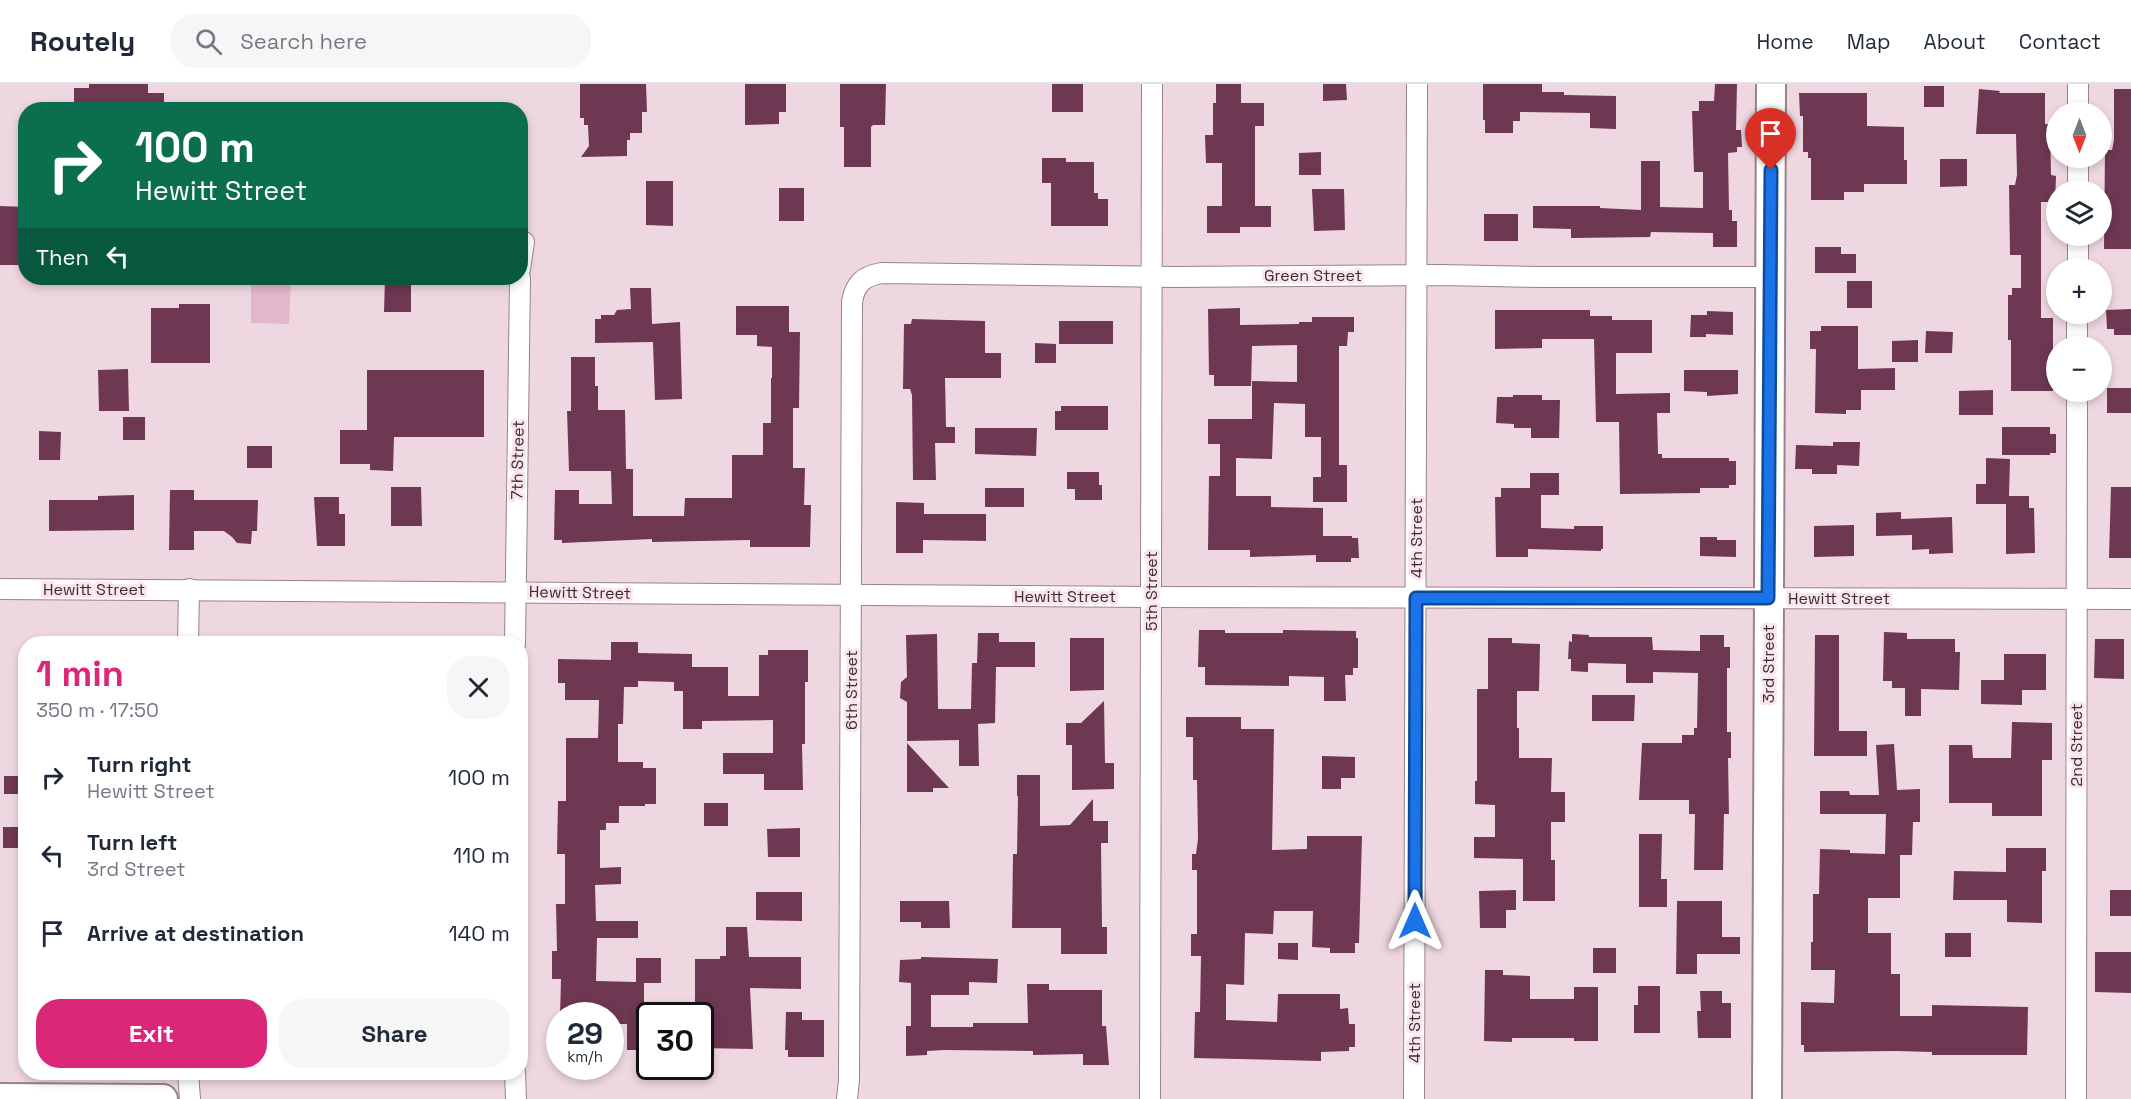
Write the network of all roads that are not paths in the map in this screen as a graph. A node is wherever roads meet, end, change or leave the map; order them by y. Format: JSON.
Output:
{"nodes":[{"id":1,"x":1152,"y":84,"type":"edge"},
{"id":2,"x":1417,"y":84,"type":"edge"},
{"id":3,"x":1771,"y":84,"type":"edge"},
{"id":4,"x":2078,"y":84,"type":"edge"},
{"id":5,"x":2078,"y":102,"type":"edge"},
{"id":6,"x":1417,"y":274,"type":"junction"},
{"id":7,"x":1152,"y":276,"type":"junction"},
{"id":8,"x":1770,"y":277,"type":"junction"},
{"id":9,"x":859,"y":283,"type":"joint"},
{"id":10,"x":520,"y":285,"type":"edge"},
{"id":11,"x":2077,"y":402,"type":"edge"},
{"id":12,"x":0,"y":588,"type":"edge"},
{"id":13,"x":189,"y":588,"type":"junction"},
{"id":14,"x":515,"y":592,"type":"junction"},
{"id":15,"x":850,"y":595,"type":"junction"},
{"id":16,"x":1151,"y":597,"type":"junction"},
{"id":17,"x":1416,"y":598,"type":"junction"},
{"id":18,"x":1768,"y":598,"type":"junction"},
{"id":19,"x":2131,"y":599,"type":"edge"},
{"id":20,"x":2076,"y":600,"type":"junction"},
{"id":21,"x":188,"y":636,"type":"edge"},
{"id":22,"x":515,"y":636,"type":"edge"},
{"id":23,"x":189,"y":1080,"type":"edge"},
{"id":24,"x":515,"y":1080,"type":"edge"},
{"id":25,"x":0,"y":1098,"type":"edge"},
{"id":26,"x":163,"y":1099,"type":"edge"},
{"id":27,"x":190,"y":1099,"type":"edge"},
{"id":28,"x":516,"y":1099,"type":"edge"},
{"id":29,"x":848,"y":1099,"type":"edge"},
{"id":30,"x":1150,"y":1099,"type":"edge"},
{"id":31,"x":1414,"y":1099,"type":"edge"},
{"id":32,"x":1767,"y":1099,"type":"edge"},
{"id":33,"x":2076,"y":1099,"type":"edge"}],
"edges":[{"from":1,"to":7,"type":"street","name":"5th Street"},
{"from":2,"to":6,"type":"street","name":"4th Street"},
{"from":3,"to":8,"type":"street","name":"3rd Street"},
{"from":4,"to":5,"type":"street"},
{"from":6,"to":7,"type":"street","name":"Green Street"},
{"from":6,"to":8,"type":"street","name":"Green Street"},
{"from":6,"to":17,"type":"street","name":"4th Street"},
{"from":7,"to":9,"type":"street","name":"Green Street"},
{"from":7,"to":16,"type":"street","name":"5th Street"},
{"from":8,"to":18,"type":"street","name":"3rd Street"},
{"from":9,"to":15,"type":"street","name":"6th Street"},
{"from":10,"to":14,"type":"street","name":"7th Street"},
{"from":11,"to":20,"type":"street","name":"2nd Street"},
{"from":12,"to":13,"type":"street","name":"Hewitt Street"},
{"from":13,"to":14,"type":"street","name":"Hewitt Street"},
{"from":13,"to":21,"type":"street"},
{"from":14,"to":15,"type":"street","name":"Hewitt Street"},
{"from":14,"to":22,"type":"street","name":"7th Street"},
{"from":15,"to":16,"type":"street","name":"Hewitt Street"},
{"from":15,"to":29,"type":"street","name":"6th Street"},
{"from":16,"to":17,"type":"street","name":"Hewitt Street"},
{"from":16,"to":30,"type":"street","name":"5th Street"},
{"from":17,"to":18,"type":"street","name":"Hewitt Street"},
{"from":17,"to":31,"type":"street","name":"4th Street"},
{"from":18,"to":20,"type":"street","name":"Hewitt Street"},
{"from":18,"to":32,"type":"street","name":"3rd Street"},
{"from":19,"to":20,"type":"street","name":"Hewitt Street"},
{"from":20,"to":33,"type":"street","name":"2nd Street"},
{"from":23,"to":27,"type":"street"},
{"from":24,"to":28,"type":"street"},
{"from":25,"to":26,"type":"street"}]}
